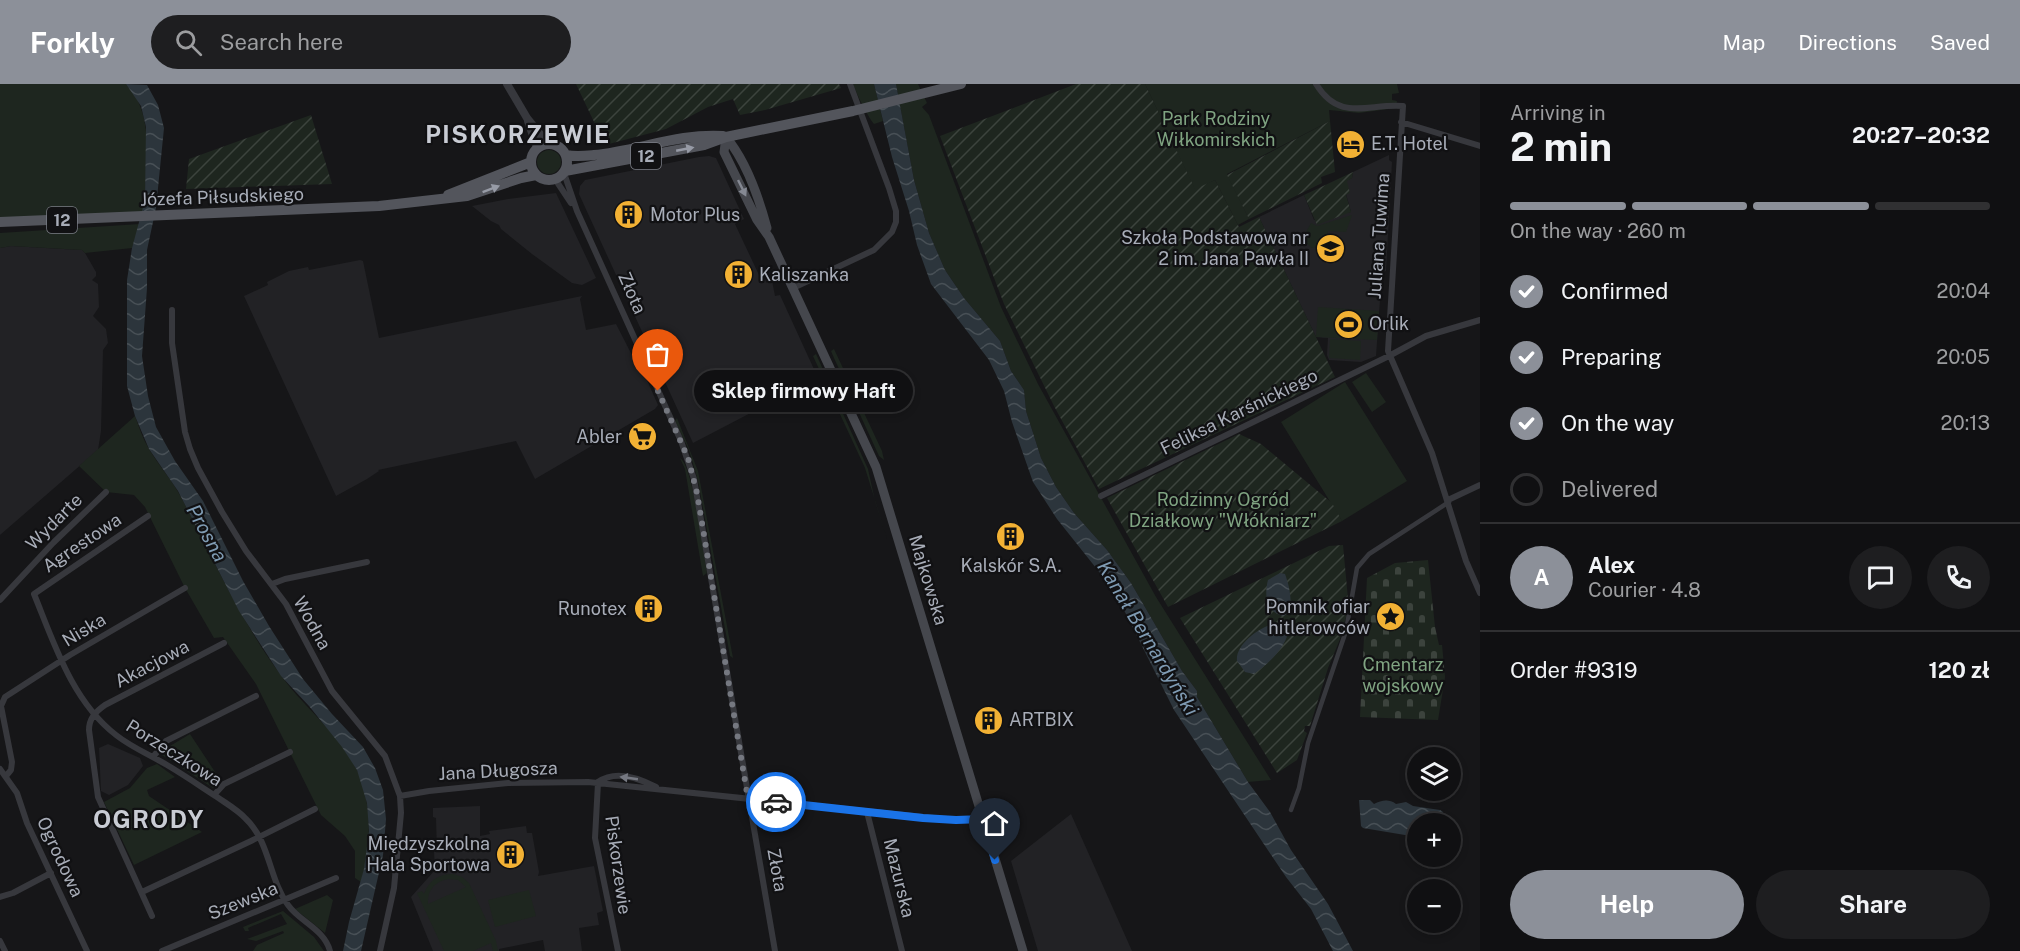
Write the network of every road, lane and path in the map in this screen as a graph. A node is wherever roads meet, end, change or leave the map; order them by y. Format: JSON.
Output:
{"nodes":[{"id":1,"x":507,"y":84,"type":"edge"},
{"id":2,"x":850,"y":84,"type":"edge"},
{"id":3,"x":961,"y":84,"type":"edge"},
{"id":4,"x":1316,"y":84,"type":"edge"},
{"id":5,"x":527,"y":118,"type":"junction"},
{"id":6,"x":1401,"y":122,"type":"junction"},
{"id":7,"x":726,"y":136,"type":"junction"},
{"id":8,"x":548,"y":144,"type":"junction"},
{"id":9,"x":1480,"y":146,"type":"edge"},
{"id":10,"x":537,"y":148,"type":"junction"},
{"id":11,"x":566,"y":155,"type":"junction"},
{"id":12,"x":531,"y":162,"type":"junction"},
{"id":13,"x":561,"y":174,"type":"junction"},
{"id":14,"x":536,"y":175,"type":"junction"},
{"id":15,"x":445,"y":197,"type":"junction"},
{"id":16,"x":577,"y":211,"type":"junction"},
{"id":17,"x":0,"y":222,"type":"edge"},
{"id":18,"x":793,"y":288,"type":"junction"},
{"id":19,"x":172,"y":310,"type":"dead end"},
{"id":20,"x":1480,"y":320,"type":"edge"},
{"id":21,"x":1389,"y":356,"type":"junction"},
{"id":22,"x":1480,"y":486,"type":"edge"},
{"id":23,"x":106,"y":492,"type":"dead end"},
{"id":24,"x":1101,"y":496,"type":"dead end"},
{"id":25,"x":1448,"y":501,"type":"junction"},
{"id":26,"x":148,"y":516,"type":"dead end"},
{"id":27,"x":367,"y":562,"type":"dead end"},
{"id":28,"x":272,"y":584,"type":"junction"},
{"id":29,"x":185,"y":588,"type":"dead end"},
{"id":30,"x":1480,"y":592,"type":"edge"},
{"id":31,"x":34,"y":594,"type":"joint"},
{"id":32,"x":0,"y":600,"type":"edge"},
{"id":33,"x":224,"y":643,"type":"dead end"},
{"id":34,"x":62,"y":662,"type":"junction"},
{"id":35,"x":256,"y":696,"type":"dead end"},
{"id":36,"x":94,"y":714,"type":"junction"},
{"id":37,"x":290,"y":752,"type":"dead end"},
{"id":38,"x":153,"y":757,"type":"junction"},
{"id":39,"x":0,"y":769,"type":"edge"},
{"id":40,"x":6,"y":776,"type":"junction"},
{"id":41,"x":598,"y":783,"type":"junction"},
{"id":42,"x":214,"y":795,"type":"junction"},
{"id":43,"x":400,"y":796,"type":"junction"},
{"id":44,"x":748,"y":799,"type":"junction"},
{"id":45,"x":315,"y":809,"type":"dead end"},
{"id":46,"x":1291,"y":810,"type":"dead end"},
{"id":47,"x":867,"y":812,"type":"junction"},
{"id":48,"x":983,"y":819,"type":"junction"},
{"id":49,"x":259,"y":837,"type":"junction"},
{"id":50,"x":51,"y":873,"type":"junction"},
{"id":51,"x":336,"y":878,"type":"dead end"},
{"id":52,"x":0,"y":889,"type":"edge"},
{"id":53,"x":142,"y":892,"type":"junction"},
{"id":54,"x":2,"y":897,"type":"edge"},
{"id":55,"x":285,"y":900,"type":"junction"},
{"id":56,"x":152,"y":916,"type":"dead end"},
{"id":57,"x":0,"y":941,"type":"edge"},
{"id":58,"x":1021,"y":950,"type":"edge"},
{"id":59,"x":5,"y":951,"type":"edge"},
{"id":60,"x":87,"y":951,"type":"edge"},
{"id":61,"x":162,"y":951,"type":"edge"},
{"id":62,"x":330,"y":951,"type":"edge"},
{"id":63,"x":380,"y":951,"type":"edge"},
{"id":64,"x":618,"y":951,"type":"edge"},
{"id":65,"x":775,"y":951,"type":"edge"},
{"id":66,"x":902,"y":951,"type":"edge"}],
"edges":[{"from":1,"to":5,"type":"street"},
{"from":2,"to":18,"type":"street"},
{"from":3,"to":7,"type":"main road","number":"12"},
{"from":4,"to":6,"type":"street"},
{"from":5,"to":8,"type":"street"},
{"from":5,"to":10,"type":"street"},
{"from":6,"to":9,"type":"street"},
{"from":6,"to":21,"type":"street","name":"Juliana Tuwima"},
{"from":7,"to":11,"type":"main road","number":"12"},
{"from":13,"to":7,"type":"main road","number":"12","one_way":true},
{"from":7,"to":18,"type":"main road","name":"Majkowska"},
{"from":8,"to":10,"type":"main road"},
{"from":8,"to":11,"type":"main road"},
{"from":10,"to":12,"type":"main road"},
{"from":11,"to":13,"type":"main road"},
{"from":12,"to":14,"type":"main road"},
{"from":12,"to":15,"type":"main road","name":"Józefa Piłsudskiego","number":"12"},
{"from":13,"to":14,"type":"main road","number":"12"},
{"from":13,"to":16,"type":"street","name":"Złota"},
{"from":13,"to":16,"type":"street","name":"Złota"},
{"from":15,"to":14,"type":"main road","name":"Józefa Piłsudskiego","number":"12","one_way":true},
{"from":15,"to":17,"type":"main road","name":"Józefa Piłsudskiego","number":"12"},
{"from":16,"to":44,"type":"street","name":"Złota"},
{"from":18,"to":48,"type":"main road","name":"Majkowska"},
{"from":19,"to":28,"type":"street","name":"Wodna"},
{"from":20,"to":21,"type":"street","name":"Feliksa Karśnickiego"},
{"from":21,"to":24,"type":"street","name":"Feliksa Karśnickiego"},
{"from":21,"to":25,"type":"street","name":"Juliana Tuwima"},
{"from":22,"to":25,"type":"street"},
{"from":23,"to":32,"type":"street","name":"Wydarte"},
{"from":25,"to":30,"type":"street","name":"Juliana Tuwima"},
{"from":25,"to":46,"type":"street"},
{"from":26,"to":31,"type":"street","name":"Agrestowa"},
{"from":27,"to":28,"type":"street"},
{"from":28,"to":43,"type":"street","name":"Wodna"},
{"from":29,"to":34,"type":"street","name":"Niska"},
{"from":31,"to":34,"type":"street","name":"Porzeczkowa"},
{"from":33,"to":36,"type":"street","name":"Akacjowa"},
{"from":34,"to":36,"type":"street","name":"Porzeczkowa"},
{"from":34,"to":40,"type":"street","name":"Niska"},
{"from":35,"to":38,"type":"street"},
{"from":36,"to":38,"type":"street","name":"Porzeczkowa"},
{"from":36,"to":53,"type":"street"},
{"from":37,"to":42,"type":"street"},
{"from":38,"to":42,"type":"street","name":"Porzeczkowa"},
{"from":39,"to":40,"type":"street","name":"Ogrodowa"},
{"from":40,"to":50,"type":"street","name":"Ogrodowa"},
{"from":41,"to":43,"type":"street","name":"Jana Długosza"},
{"from":41,"to":44,"type":"street","name":"Jana Długosza"},
{"from":41,"to":64,"type":"street","name":"Piskorzewie"},
{"from":42,"to":49,"type":"street","name":"Porzeczkowa"},
{"from":43,"to":63,"type":"street","name":"Wodna"},
{"from":44,"to":47,"type":"street","name":"Jana Długosza"},
{"from":44,"to":65,"type":"street","name":"Złota"},
{"from":45,"to":49,"type":"street"},
{"from":47,"to":48,"type":"street","name":"Jana Długosza"},
{"from":47,"to":66,"type":"street","name":"Mazurska"},
{"from":48,"to":58,"type":"main road","name":"Majkowska"},
{"from":49,"to":53,"type":"street"},
{"from":49,"to":55,"type":"street","name":"Porzeczkowa"},
{"from":50,"to":54,"type":"street"},
{"from":50,"to":60,"type":"street","name":"Ogrodowa"},
{"from":51,"to":55,"type":"street","name":"Szewska"},
{"from":52,"to":54,"type":"street"},
{"from":53,"to":56,"type":"street"},
{"from":55,"to":61,"type":"street","name":"Szewska"},
{"from":55,"to":62,"type":"street"},
{"from":57,"to":59,"type":"street"}]}
